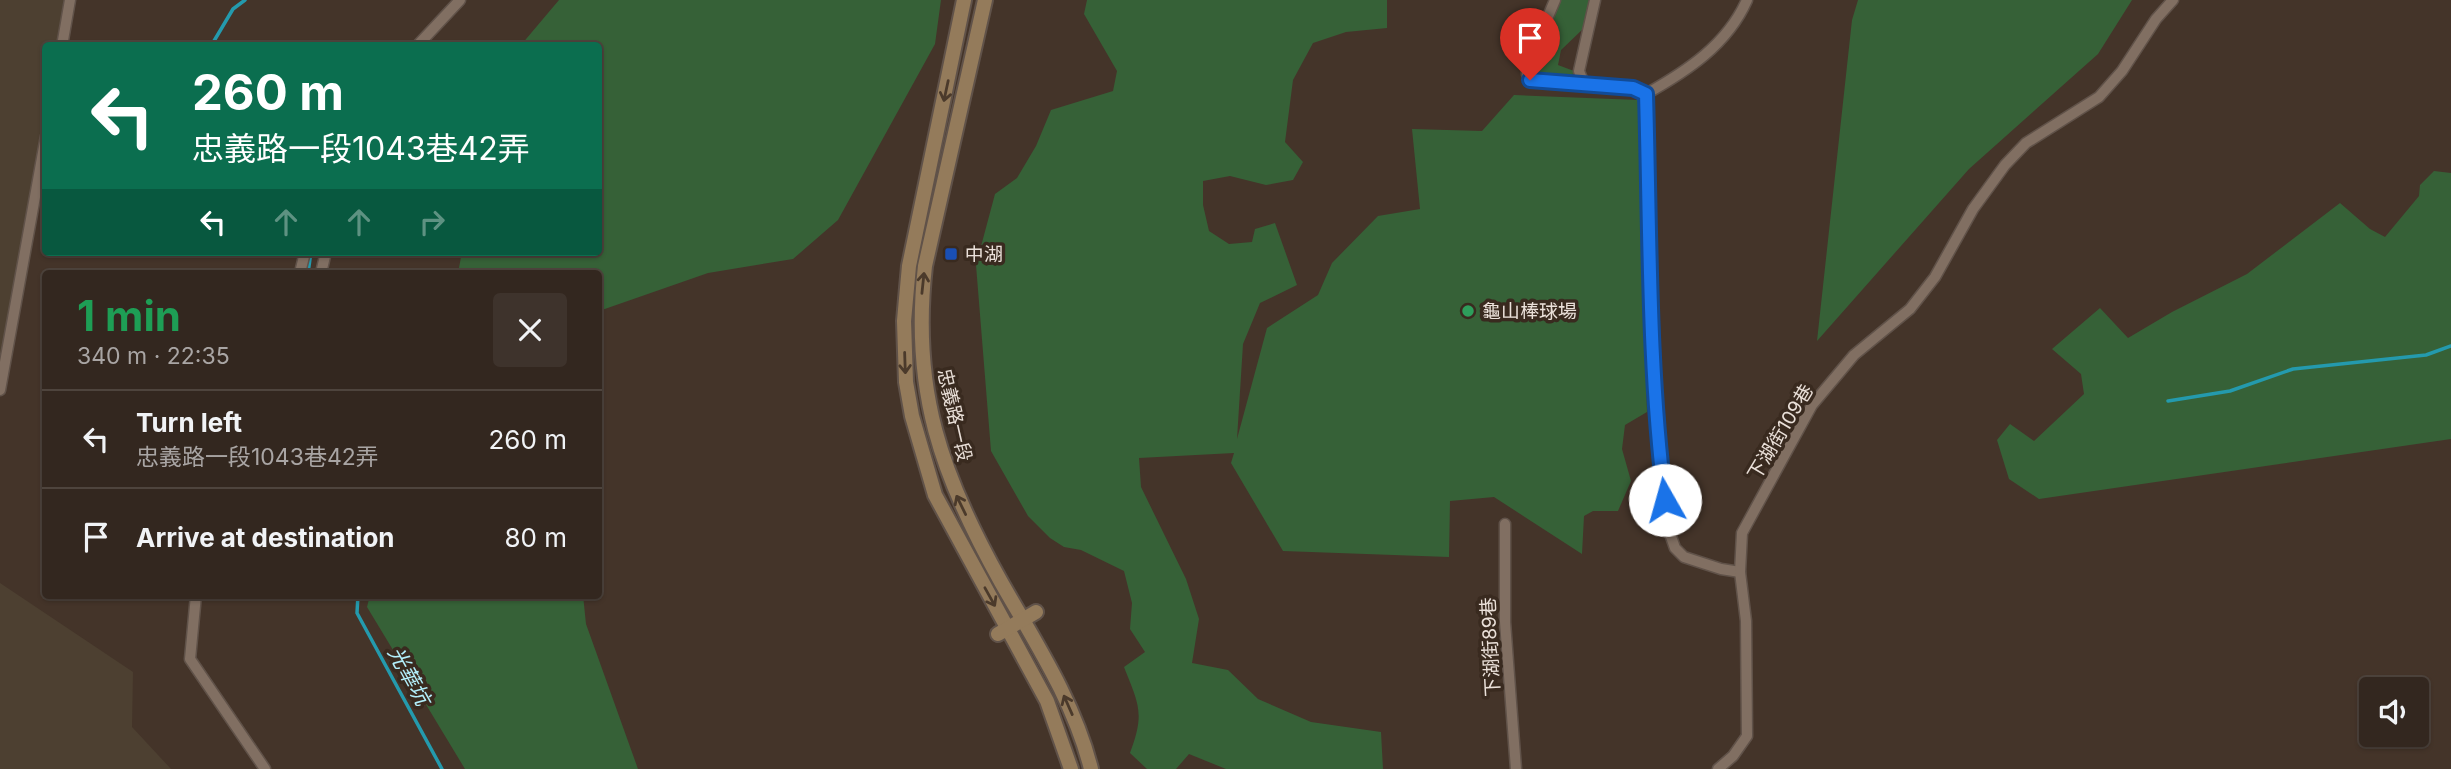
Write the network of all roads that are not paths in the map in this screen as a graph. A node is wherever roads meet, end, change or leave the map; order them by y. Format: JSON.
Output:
{"nodes":[{"id":1,"x":70,"y":0,"type":"edge"},
{"id":2,"x":460,"y":0,"type":"edge"},
{"id":3,"x":964,"y":0,"type":"edge"},
{"id":4,"x":985,"y":0,"type":"edge"},
{"id":5,"x":1555,"y":0,"type":"edge"},
{"id":6,"x":1595,"y":0,"type":"edge"},
{"id":7,"x":1747,"y":0,"type":"edge"},
{"id":8,"x":2173,"y":0,"type":"edge"},
{"id":9,"x":63,"y":42,"type":"edge"},
{"id":10,"x":421,"y":42,"type":"edge"},
{"id":11,"x":951,"y":46,"type":"junction"},
{"id":12,"x":980,"y":52,"type":"junction"},
{"id":13,"x":1584,"y":84,"type":"junction"},
{"id":14,"x":1646,"y":94,"type":"junction"},
{"id":15,"x":42,"y":158,"type":"edge"},
{"id":16,"x":0,"y":390,"type":"edge"},
{"id":17,"x":1505,"y":524,"type":"dead end"},
{"id":18,"x":1740,"y":572,"type":"junction"},
{"id":19,"x":196,"y":599,"type":"edge"},
{"id":20,"x":1029,"y":616,"type":"junction"},
{"id":21,"x":1003,"y":631,"type":"junction"},
{"id":22,"x":265,"y":769,"type":"edge"},
{"id":23,"x":1071,"y":769,"type":"edge"},
{"id":24,"x":1091,"y":769,"type":"edge"},
{"id":25,"x":1517,"y":769,"type":"edge"},
{"id":26,"x":1718,"y":769,"type":"edge"}],
"edges":[{"from":1,"to":9,"type":"street"},
{"from":2,"to":10,"type":"street"},
{"from":3,"to":11,"type":"main road","name":"忠義路一段"},
{"from":4,"to":12,"type":"main road","name":"忠義路一段"},
{"from":5,"to":13,"type":"street"},
{"from":6,"to":13,"type":"street"},
{"from":7,"to":14,"type":"street"},
{"from":8,"to":18,"type":"street","name":"下湖街109巷"},
{"from":11,"to":12,"type":"main road"},
{"from":11,"to":21,"type":"main road","name":"忠義路一段","one_way":true},
{"from":20,"to":12,"type":"main road","name":"忠義路一段","one_way":true},
{"from":13,"to":14,"type":"street"},
{"from":14,"to":18,"type":"street"},
{"from":15,"to":16,"type":"street"},
{"from":17,"to":25,"type":"street","name":"下湖街89巷"},
{"from":18,"to":26,"type":"street","name":"下湖街109巷"},
{"from":19,"to":22,"type":"street"},
{"from":20,"to":21,"type":"main road"},
{"from":24,"to":20,"type":"main road","name":"忠義路一段","one_way":true},
{"from":21,"to":23,"type":"main road","name":"忠義路一段"}]}
